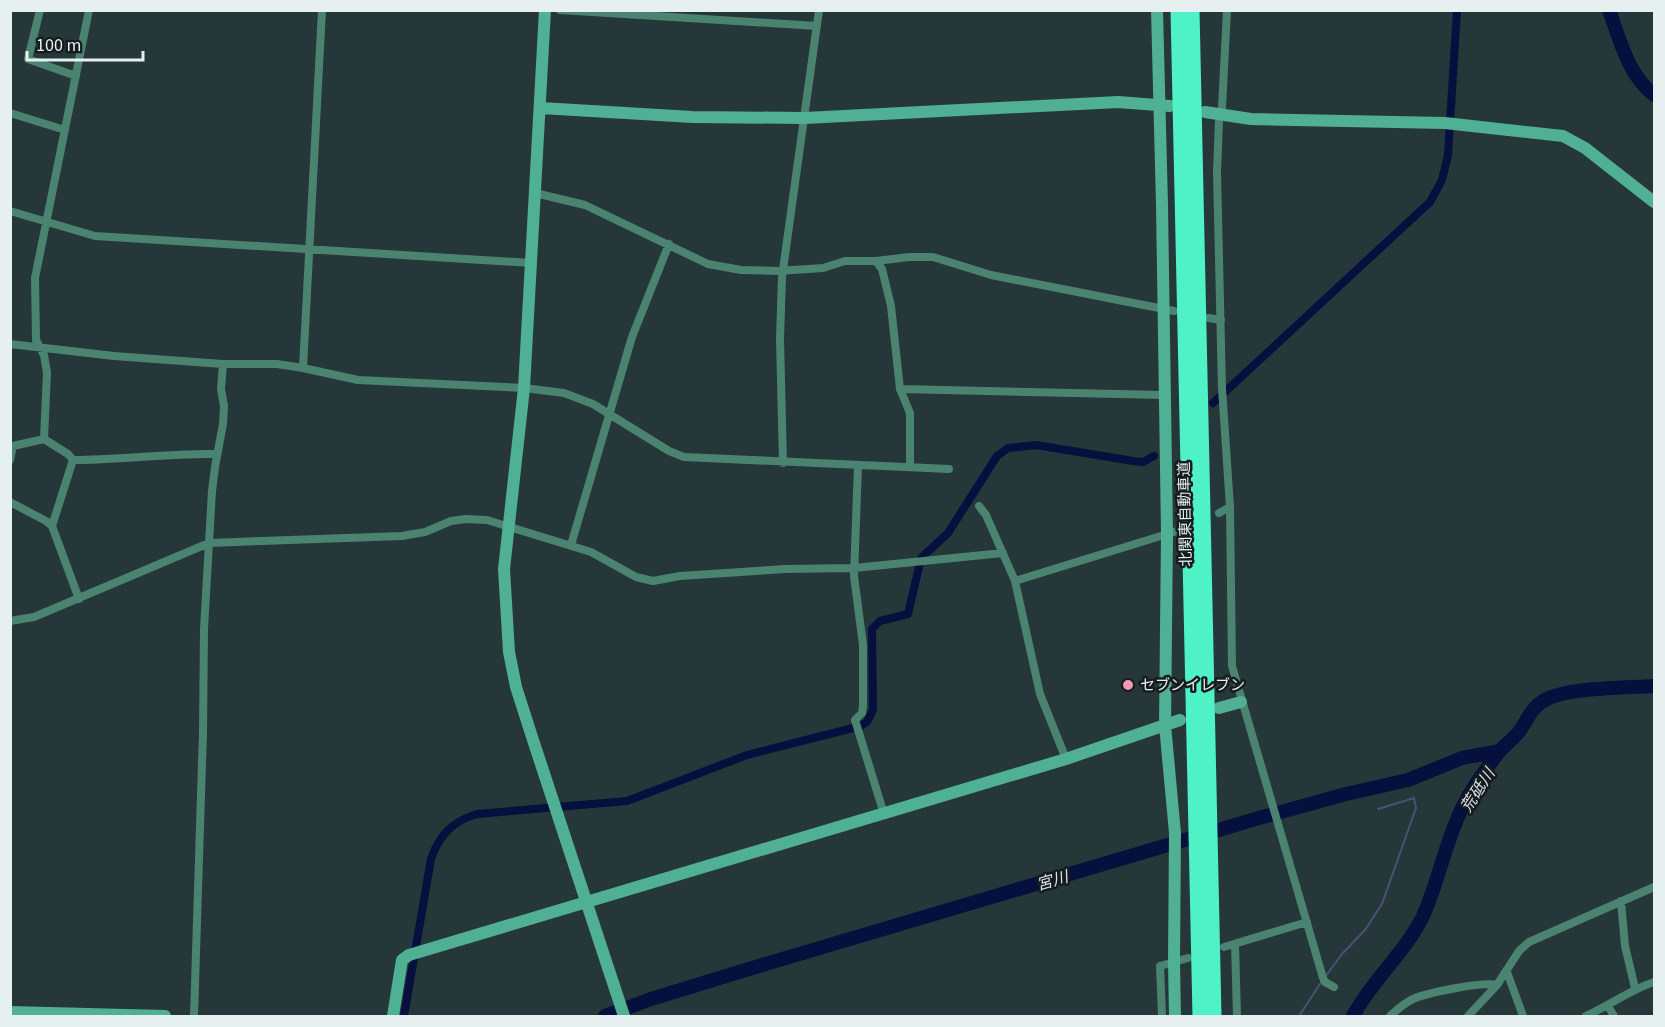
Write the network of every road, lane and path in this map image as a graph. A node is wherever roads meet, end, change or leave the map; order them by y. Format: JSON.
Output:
{"nodes":[{"id":1,"x":40,"y":10,"type":"edge"},
{"id":2,"x":89,"y":10,"type":"edge"},
{"id":3,"x":322,"y":10,"type":"edge"},
{"id":4,"x":545,"y":10,"type":"edge"},
{"id":5,"x":560,"y":10,"type":"edge"},
{"id":6,"x":819,"y":10,"type":"edge"},
{"id":7,"x":1157,"y":10,"type":"edge"},
{"id":8,"x":1178,"y":10,"type":"edge"},
{"id":9,"x":1192,"y":10,"type":"edge"},
{"id":10,"x":1227,"y":10,"type":"edge"},
{"id":11,"x":817,"y":26,"type":"junction"},
{"id":12,"x":76,"y":76,"type":"junction"},
{"id":13,"x":1164,"y":106,"type":"junction"},
{"id":14,"x":540,"y":108,"type":"junction"},
{"id":15,"x":1205,"y":112,"type":"dead end"},
{"id":16,"x":10,"y":113,"type":"edge"},
{"id":17,"x":1220,"y":114,"type":"junction"},
{"id":18,"x":805,"y":118,"type":"junction"},
{"id":19,"x":65,"y":130,"type":"junction"},
{"id":20,"x":535,"y":193,"type":"junction"},
{"id":21,"x":1654,"y":202,"type":"edge"},
{"id":22,"x":10,"y":211,"type":"edge"},
{"id":23,"x":47,"y":222,"type":"junction"},
{"id":24,"x":669,"y":244,"type":"junction"},
{"id":25,"x":310,"y":249,"type":"junction"},
{"id":26,"x":876,"y":261,"type":"junction"},
{"id":27,"x":531,"y":263,"type":"junction"},
{"id":28,"x":783,"y":270,"type":"junction"},
{"id":29,"x":1169,"y":310,"type":"junction"},
{"id":30,"x":1209,"y":318,"type":"dead end"},
{"id":31,"x":1221,"y":320,"type":"junction"},
{"id":32,"x":10,"y":344,"type":"edge"},
{"id":33,"x":40,"y":346,"type":"junction"},
{"id":34,"x":223,"y":364,"type":"junction"},
{"id":35,"x":303,"y":368,"type":"junction"},
{"id":36,"x":524,"y":388,"type":"junction"},
{"id":37,"x":900,"y":389,"type":"junction"},
{"id":38,"x":1164,"y":395,"type":"junction"},
{"id":39,"x":611,"y":414,"type":"junction"},
{"id":40,"x":45,"y":439,"type":"junction"},
{"id":41,"x":217,"y":454,"type":"junction"},
{"id":42,"x":10,"y":460,"type":"edge"},
{"id":43,"x":73,"y":460,"type":"junction"},
{"id":44,"x":783,"y":463,"type":"junction"},
{"id":45,"x":858,"y":466,"type":"junction"},
{"id":46,"x":910,"y":467,"type":"junction"},
{"id":47,"x":949,"y":469,"type":"dead end"},
{"id":48,"x":10,"y":502,"type":"edge"},
{"id":49,"x":979,"y":506,"type":"dead end"},
{"id":50,"x":1230,"y":507,"type":"junction"},
{"id":51,"x":1219,"y":513,"type":"dead end"},
{"id":52,"x":52,"y":526,"type":"junction"},
{"id":53,"x":508,"y":528,"type":"junction"},
{"id":54,"x":1172,"y":533,"type":"junction"},
{"id":55,"x":209,"y":543,"type":"junction"},
{"id":56,"x":571,"y":545,"type":"junction"},
{"id":57,"x":1003,"y":553,"type":"junction"},
{"id":58,"x":854,"y":568,"type":"junction"},
{"id":59,"x":1015,"y":581,"type":"junction"},
{"id":60,"x":79,"y":598,"type":"junction"},
{"id":61,"x":10,"y":621,"type":"edge"},
{"id":62,"x":1241,"y":702,"type":"junction"},
{"id":63,"x":1220,"y":708,"type":"dead end"},
{"id":64,"x":1180,"y":720,"type":"dead end"},
{"id":65,"x":1165,"y":725,"type":"junction"},
{"id":66,"x":1066,"y":759,"type":"junction"},
{"id":67,"x":884,"y":814,"type":"junction"},
{"id":68,"x":1202,"y":815,"type":"junction"},
{"id":69,"x":1203,"y":855,"type":"junction"},
{"id":70,"x":1654,"y":887,"type":"edge"},
{"id":71,"x":586,"y":902,"type":"junction"},
{"id":72,"x":1621,"y":902,"type":"junction"},
{"id":73,"x":1307,"y":922,"type":"junction"},
{"id":74,"x":1235,"y":944,"type":"junction"},
{"id":75,"x":1224,"y":947,"type":"dead end"},
{"id":76,"x":1188,"y":958,"type":"dead end"},
{"id":77,"x":1174,"y":962,"type":"junction"},
{"id":78,"x":1507,"y":972,"type":"junction"},
{"id":79,"x":1654,"y":982,"type":"edge"},
{"id":80,"x":1497,"y":985,"type":"junction"},
{"id":81,"x":1334,"y":987,"type":"dead end"},
{"id":82,"x":1635,"y":988,"type":"junction"},
{"id":83,"x":1608,"y":1006,"type":"junction"},
{"id":84,"x":10,"y":1012,"type":"edge"},
{"id":85,"x":165,"y":1017,"type":"edge"},
{"id":86,"x":194,"y":1017,"type":"edge"},
{"id":87,"x":393,"y":1017,"type":"edge"},
{"id":88,"x":624,"y":1017,"type":"edge"},
{"id":89,"x":1162,"y":1017,"type":"edge"},
{"id":90,"x":1175,"y":1017,"type":"edge"},
{"id":91,"x":1200,"y":1017,"type":"edge"},
{"id":92,"x":1214,"y":1017,"type":"edge"},
{"id":93,"x":1237,"y":1017,"type":"edge"},
{"id":94,"x":1390,"y":1017,"type":"edge"},
{"id":95,"x":1468,"y":1017,"type":"edge"},
{"id":96,"x":1523,"y":1017,"type":"edge"},
{"id":97,"x":1586,"y":1017,"type":"edge"},
{"id":98,"x":1614,"y":1017,"type":"edge"}],
"edges":[{"from":1,"to":12,"type":"street"},
{"from":2,"to":12,"type":"street"},
{"from":3,"to":25,"type":"street"},
{"from":4,"to":14,"type":"street"},
{"from":5,"to":11,"type":"street"},
{"from":6,"to":11,"type":"street"},
{"from":7,"to":13,"type":"street"},
{"from":8,"to":68,"type":"highway","name":"北関東自動車道"},
{"from":9,"to":68,"type":"highway","name":"北関東自動車道"},
{"from":10,"to":17,"type":"street"},
{"from":11,"to":18,"type":"street"},
{"from":12,"to":19,"type":"street"},
{"from":13,"to":18,"type":"street"},
{"from":13,"to":29,"type":"street"},
{"from":14,"to":18,"type":"street"},
{"from":14,"to":20,"type":"street"},
{"from":15,"to":17,"type":"street"},
{"from":16,"to":19,"type":"street"},
{"from":17,"to":21,"type":"street"},
{"from":17,"to":31,"type":"street"},
{"from":18,"to":28,"type":"street"},
{"from":19,"to":23,"type":"street"},
{"from":20,"to":24,"type":"street"},
{"from":20,"to":27,"type":"street"},
{"from":22,"to":23,"type":"street"},
{"from":23,"to":25,"type":"street"},
{"from":23,"to":33,"type":"street"},
{"from":24,"to":28,"type":"street"},
{"from":24,"to":39,"type":"street"},
{"from":25,"to":27,"type":"street"},
{"from":25,"to":35,"type":"street"},
{"from":26,"to":28,"type":"street"},
{"from":26,"to":29,"type":"street"},
{"from":26,"to":37,"type":"street"},
{"from":27,"to":36,"type":"street"},
{"from":28,"to":44,"type":"street"},
{"from":29,"to":38,"type":"street"},
{"from":30,"to":31,"type":"street"},
{"from":31,"to":50,"type":"street"},
{"from":32,"to":33,"type":"street"},
{"from":33,"to":34,"type":"street"},
{"from":33,"to":40,"type":"street"},
{"from":34,"to":35,"type":"street"},
{"from":34,"to":41,"type":"street"},
{"from":35,"to":36,"type":"street"},
{"from":36,"to":39,"type":"street"},
{"from":36,"to":53,"type":"street"},
{"from":37,"to":38,"type":"street"},
{"from":37,"to":46,"type":"street"},
{"from":38,"to":54,"type":"street"},
{"from":39,"to":44,"type":"street"},
{"from":39,"to":56,"type":"street"},
{"from":40,"to":42,"type":"street"},
{"from":40,"to":43,"type":"street"},
{"from":41,"to":43,"type":"street"},
{"from":41,"to":55,"type":"street"},
{"from":43,"to":52,"type":"street"},
{"from":44,"to":45,"type":"street"},
{"from":45,"to":46,"type":"street"},
{"from":45,"to":58,"type":"street"},
{"from":46,"to":47,"type":"street"},
{"from":48,"to":52,"type":"street"},
{"from":49,"to":57,"type":"street"},
{"from":50,"to":51,"type":"street"},
{"from":50,"to":62,"type":"street"},
{"from":52,"to":60,"type":"street"},
{"from":53,"to":55,"type":"street"},
{"from":53,"to":56,"type":"street"},
{"from":53,"to":71,"type":"street"},
{"from":54,"to":59,"type":"street"},
{"from":54,"to":65,"type":"street"},
{"from":55,"to":60,"type":"street"},
{"from":55,"to":86,"type":"street"},
{"from":56,"to":58,"type":"street"},
{"from":57,"to":58,"type":"street"},
{"from":57,"to":59,"type":"street"},
{"from":58,"to":67,"type":"street"},
{"from":59,"to":66,"type":"street"},
{"from":60,"to":61,"type":"street"},
{"from":62,"to":63,"type":"street"},
{"from":62,"to":73,"type":"street"},
{"from":64,"to":65,"type":"street"},
{"from":65,"to":66,"type":"street"},
{"from":65,"to":77,"type":"street"},
{"from":66,"to":67,"type":"street"},
{"from":67,"to":71,"type":"street"},
{"from":68,"to":69,"type":"highway","name":"北関東自動車道"},
{"from":69,"to":91,"type":"highway","name":"北関東自動車道"},
{"from":69,"to":92,"type":"highway","name":"北関東自動車道"},
{"from":70,"to":72,"type":"street"},
{"from":71,"to":87,"type":"street"},
{"from":71,"to":88,"type":"street"},
{"from":72,"to":78,"type":"street"},
{"from":72,"to":82,"type":"street"},
{"from":73,"to":74,"type":"street"},
{"from":73,"to":81,"type":"street"},
{"from":74,"to":75,"type":"street"},
{"from":74,"to":93,"type":"street"},
{"from":76,"to":77,"type":"street"},
{"from":77,"to":89,"type":"street"},
{"from":77,"to":90,"type":"street"},
{"from":78,"to":80,"type":"street"},
{"from":78,"to":96,"type":"street"},
{"from":79,"to":82,"type":"street"},
{"from":80,"to":94,"type":"street"},
{"from":80,"to":95,"type":"street"},
{"from":82,"to":83,"type":"street"},
{"from":83,"to":97,"type":"street"},
{"from":83,"to":98,"type":"street"},
{"from":84,"to":85,"type":"street"}]}
